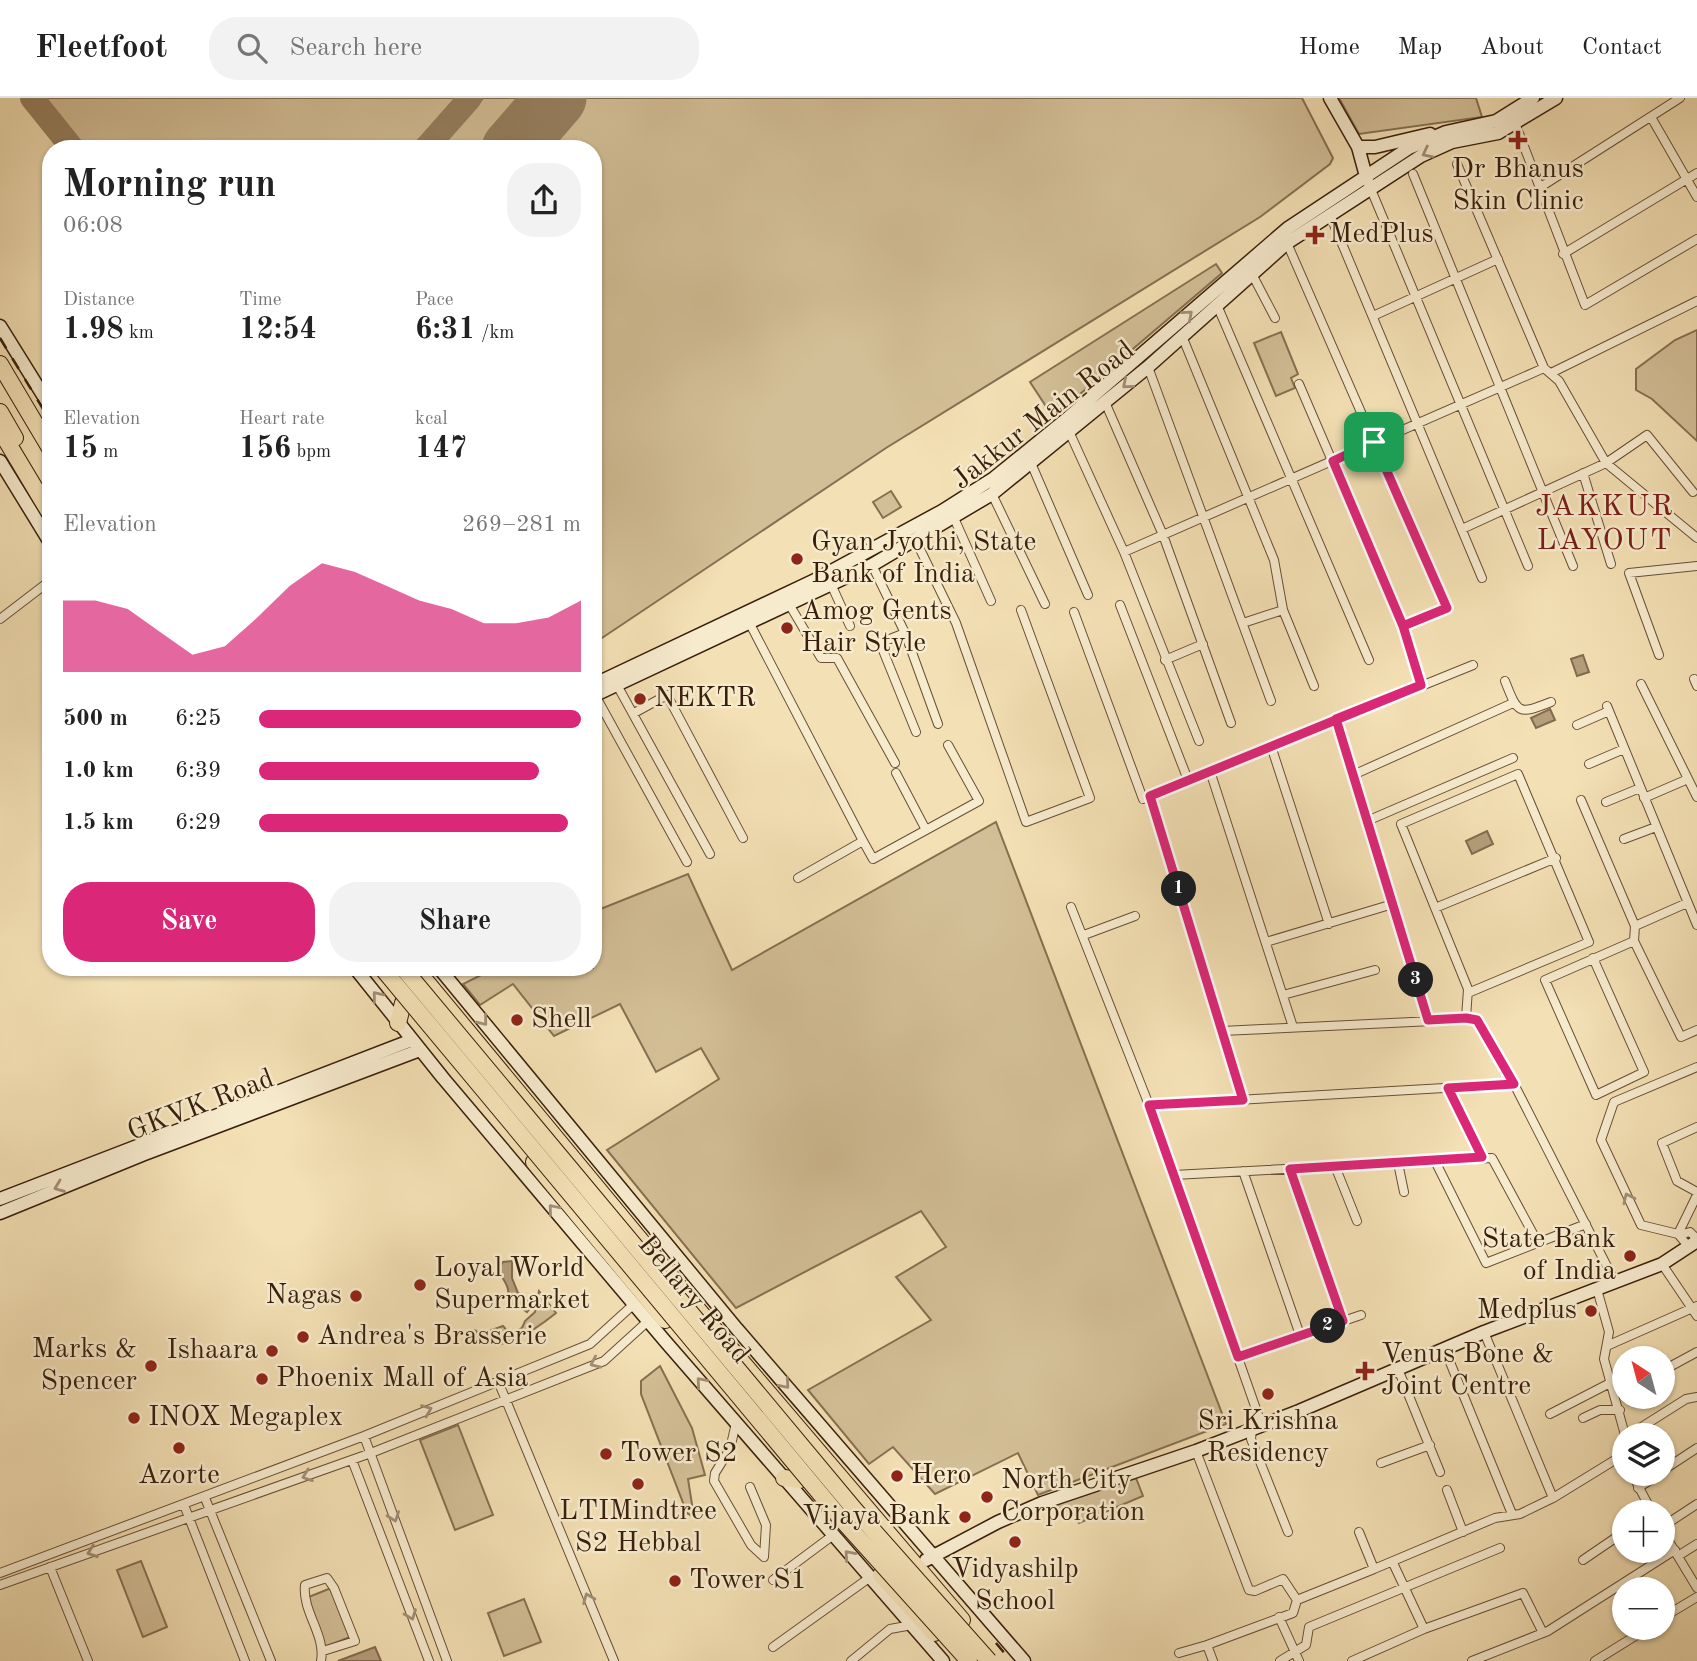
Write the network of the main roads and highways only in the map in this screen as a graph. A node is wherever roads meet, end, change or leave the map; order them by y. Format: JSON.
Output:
{"nodes":[{"id":1,"x":1330,"y":98,"type":"edge"},
{"id":2,"x":1533,"y":98,"type":"edge"},
{"id":3,"x":1556,"y":98,"type":"edge"},
{"id":4,"x":1440,"y":134,"type":"junction"},
{"id":5,"x":1358,"y":147,"type":"junction"},
{"id":6,"x":1368,"y":181,"type":"junction"},
{"id":7,"x":0,"y":326,"type":"edge"},
{"id":8,"x":0,"y":365,"type":"edge"},
{"id":9,"x":0,"y":381,"type":"edge"},
{"id":10,"x":42,"y":394,"type":"edge"},
{"id":11,"x":0,"y":412,"type":"edge"},
{"id":12,"x":1067,"y":426,"type":"junction"},
{"id":13,"x":0,"y":430,"type":"edge"},
{"id":14,"x":42,"y":435,"type":"edge"},
{"id":15,"x":42,"y":450,"type":"edge"},
{"id":16,"x":0,"y":461,"type":"edge"},
{"id":17,"x":42,"y":481,"type":"edge"},
{"id":18,"x":42,"y":500,"type":"edge"},
{"id":19,"x":42,"y":529,"type":"edge"},
{"id":20,"x":816,"y":586,"type":"junction"},
{"id":21,"x":602,"y":688,"type":"edge"},
{"id":22,"x":602,"y":690,"type":"edge"},
{"id":23,"x":361,"y":976,"type":"edge"},
{"id":24,"x":381,"y":976,"type":"edge"},
{"id":25,"x":389,"y":976,"type":"edge"},
{"id":26,"x":410,"y":976,"type":"edge"},
{"id":27,"x":422,"y":976,"type":"edge"},
{"id":28,"x":446,"y":976,"type":"edge"},
{"id":29,"x":403,"y":1003,"type":"junction"},
{"id":30,"x":398,"y":1023,"type":"junction"},
{"id":31,"x":416,"y":1045,"type":"junction"},
{"id":32,"x":0,"y":1199,"type":"edge"},
{"id":33,"x":0,"y":1213,"type":"edge"},
{"id":34,"x":1694,"y":1242,"type":"edge"},
{"id":35,"x":792,"y":1479,"type":"junction"},
{"id":36,"x":932,"y":1555,"type":"junction"},
{"id":37,"x":917,"y":1567,"type":"junction"},
{"id":38,"x":892,"y":1587,"type":"junction"},
{"id":39,"x":943,"y":1661,"type":"edge"},
{"id":40,"x":959,"y":1661,"type":"edge"},
{"id":41,"x":969,"y":1661,"type":"edge"},
{"id":42,"x":989,"y":1661,"type":"edge"},
{"id":43,"x":999,"y":1661,"type":"edge"},
{"id":44,"x":1024,"y":1661,"type":"edge"}],
"edges":[{"from":1,"to":5,"type":"main road"},
{"from":2,"to":4,"type":"main road"},
{"from":3,"to":6,"type":"main road","one_way":true},
{"from":4,"to":5,"type":"main road"},
{"from":4,"to":6,"type":"main road"},
{"from":5,"to":6,"type":"main road"},
{"from":6,"to":12,"type":"main road","name":"Jakkur Main Road","one_way":true},
{"from":12,"to":6,"type":"main road","name":"Jakkur Main Road","one_way":true},
{"from":7,"to":10,"type":"main road"},
{"from":8,"to":14,"type":"highway"},
{"from":9,"to":15,"type":"highway"},
{"from":11,"to":17,"type":"highway"},
{"from":12,"to":20,"type":"main road","name":"Jakkur Main Road"},
{"from":12,"to":20,"type":"main road","name":"Jakkur Main Road"},
{"from":13,"to":18,"type":"highway"},
{"from":16,"to":19,"type":"main road"},
{"from":20,"to":21,"type":"main road","name":"Jakkur Main Road"},
{"from":20,"to":22,"type":"main road","name":"Jakkur Main Road"},
{"from":30,"to":23,"type":"main road","one_way":true},
{"from":24,"to":29,"type":"highway","name":"Bellary Road"},
{"from":25,"to":41,"type":"highway","name":"Bellary Road","bridge":true},
{"from":26,"to":42,"type":"highway","name":"Bellary Road","bridge":true},
{"from":27,"to":37,"type":"highway","name":"Bellary Road"},
{"from":28,"to":36,"type":"main road","one_way":true},
{"from":29,"to":30,"type":"highway"},
{"from":29,"to":35,"type":"highway","name":"Bellary Road"},
{"from":30,"to":31,"type":"main road"},
{"from":31,"to":32,"type":"main road","name":"GKVK Road"},
{"from":31,"to":33,"type":"main road","name":"GKVK Road","one_way":true},
{"from":35,"to":31,"type":"main road","one_way":true},
{"from":34,"to":36,"type":"main road"},
{"from":35,"to":38,"type":"highway","name":"Bellary Road"},
{"from":39,"to":35,"type":"main road","one_way":true},
{"from":36,"to":37,"type":"main road"},
{"from":36,"to":44,"type":"main road"},
{"from":37,"to":38,"type":"main road"},
{"from":37,"to":43,"type":"highway","name":"Bellary Road"},
{"from":38,"to":40,"type":"highway","name":"Bellary Road"}]}
